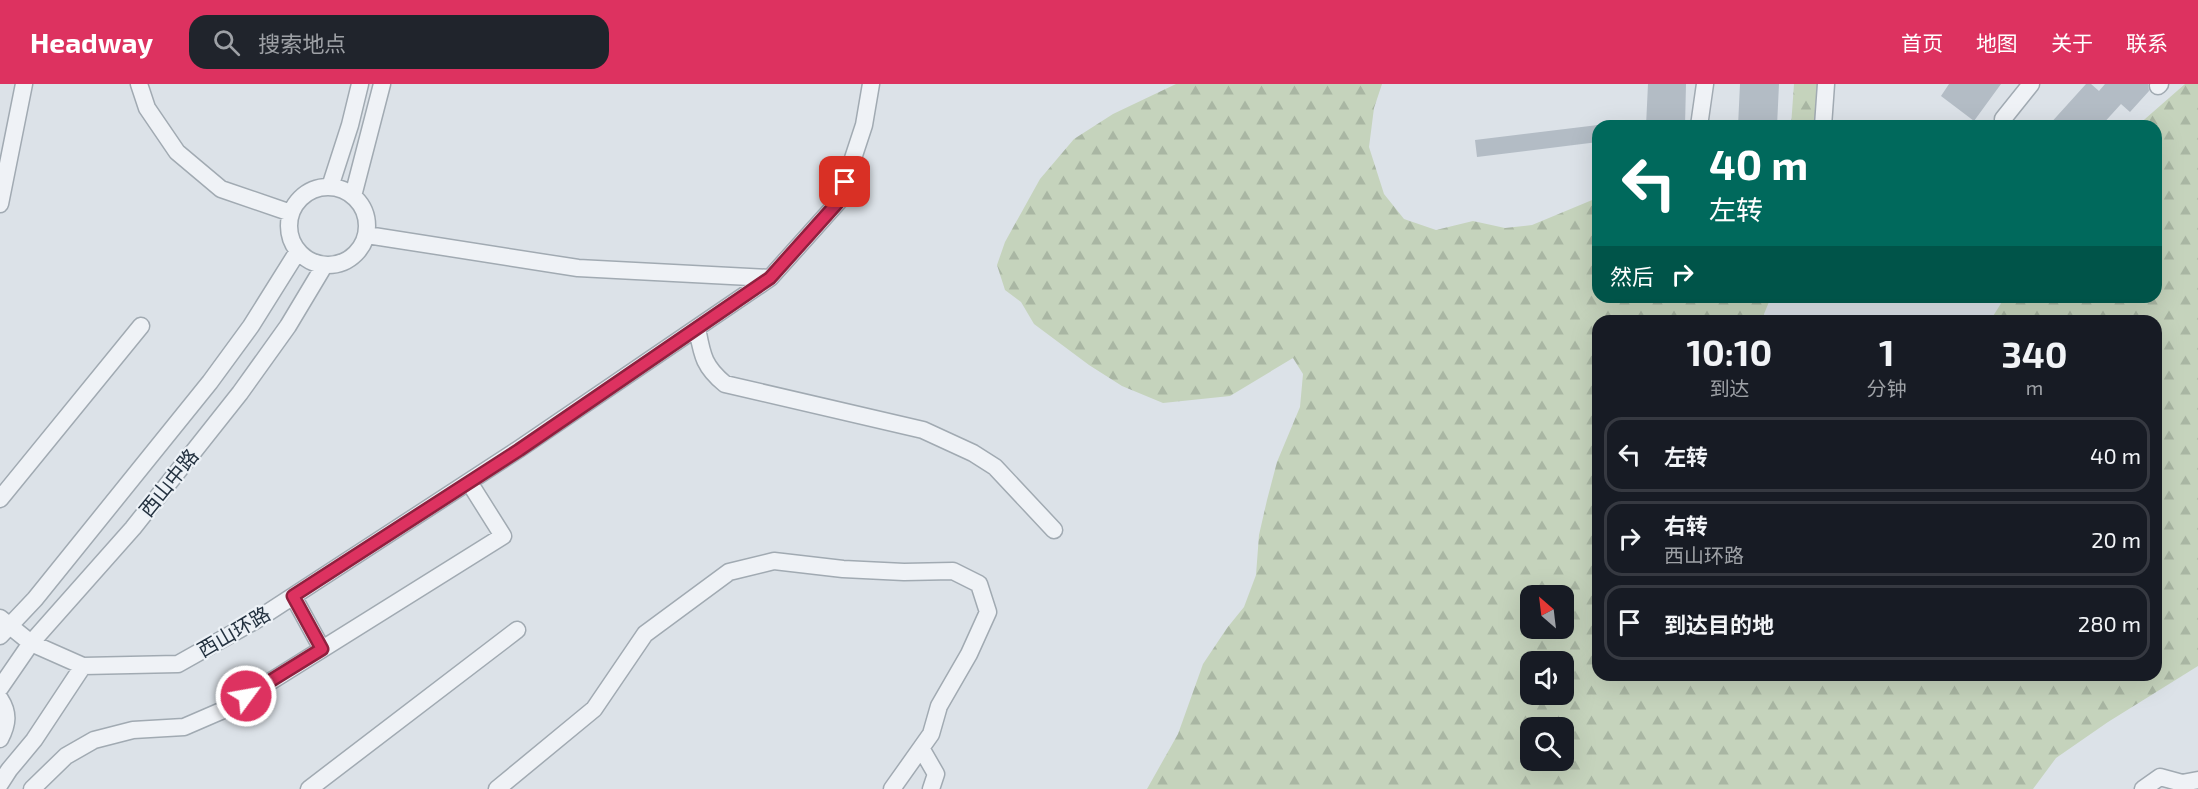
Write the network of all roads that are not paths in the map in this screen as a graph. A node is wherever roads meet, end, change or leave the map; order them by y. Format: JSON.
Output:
{"nodes":[{"id":1,"x":24,"y":84,"type":"edge"},
{"id":2,"x":139,"y":84,"type":"edge"},
{"id":3,"x":360,"y":84,"type":"edge"},
{"id":4,"x":382,"y":84,"type":"edge"},
{"id":5,"x":870,"y":84,"type":"edge"},
{"id":6,"x":1705,"y":84,"type":"edge"},
{"id":7,"x":1826,"y":84,"type":"edge"},
{"id":8,"x":2031,"y":84,"type":"edge"},
{"id":9,"x":2003,"y":119,"type":"dead end"},
{"id":10,"x":1701,"y":120,"type":"edge"},
{"id":11,"x":1823,"y":120,"type":"edge"},
{"id":12,"x":330,"y":187,"type":"junction"},
{"id":13,"x":353,"y":196,"type":"junction"},
{"id":14,"x":0,"y":204,"type":"edge"},
{"id":15,"x":291,"y":213,"type":"junction"},
{"id":16,"x":367,"y":235,"type":"junction"},
{"id":17,"x":298,"y":251,"type":"junction"},
{"id":18,"x":324,"y":266,"type":"junction"},
{"id":19,"x":770,"y":278,"type":"junction"},
{"id":20,"x":141,"y":326,"type":"dead end"},
{"id":21,"x":697,"y":328,"type":"junction"},
{"id":22,"x":469,"y":482,"type":"junction"},
{"id":23,"x":0,"y":499,"type":"edge"},
{"id":24,"x":1054,"y":530,"type":"dead end"},
{"id":25,"x":293,"y":596,"type":"junction"},
{"id":26,"x":3,"y":627,"type":"edge"},
{"id":27,"x":517,"y":630,"type":"dead end"},
{"id":28,"x":31,"y":643,"type":"junction"},
{"id":29,"x":322,"y":649,"type":"junction"},
{"id":30,"x":83,"y":666,"type":"junction"},
{"id":31,"x":0,"y":688,"type":"edge"},
{"id":32,"x":0,"y":699,"type":"edge"},
{"id":33,"x":0,"y":739,"type":"edge"},
{"id":34,"x":921,"y":748,"type":"junction"},
{"id":35,"x":2198,"y":780,"type":"edge"},
{"id":36,"x":0,"y":784,"type":"edge"},
{"id":37,"x":32,"y":789,"type":"edge"},
{"id":38,"x":309,"y":789,"type":"edge"},
{"id":39,"x":497,"y":789,"type":"edge"},
{"id":40,"x":892,"y":789,"type":"edge"},
{"id":41,"x":932,"y":789,"type":"edge"},
{"id":42,"x":2143,"y":789,"type":"edge"}],
"edges":[{"from":1,"to":14,"type":"street"},
{"from":2,"to":15,"type":"street"},
{"from":3,"to":12,"type":"street"},
{"from":4,"to":13,"type":"street"},
{"from":5,"to":19,"type":"street","name":"西山环路"},
{"from":6,"to":10,"type":"street"},
{"from":7,"to":11,"type":"street"},
{"from":8,"to":9,"type":"street"},
{"from":12,"to":13,"type":"street"},
{"from":12,"to":15,"type":"street"},
{"from":13,"to":16,"type":"street"},
{"from":15,"to":17,"type":"street"},
{"from":16,"to":18,"type":"street"},
{"from":16,"to":19,"type":"street"},
{"from":17,"to":18,"type":"street"},
{"from":17,"to":26,"type":"street","name":"西山中路"},
{"from":18,"to":28,"type":"street","name":"西山中路"},
{"from":19,"to":21,"type":"street","name":"西山环路"},
{"from":20,"to":23,"type":"street"},
{"from":21,"to":22,"type":"street","name":"西山环路"},
{"from":21,"to":24,"type":"street"},
{"from":22,"to":25,"type":"street","name":"西山环路"},
{"from":22,"to":29,"type":"street"},
{"from":25,"to":29,"type":"street"},
{"from":25,"to":30,"type":"street","name":"西山环路"},
{"from":26,"to":28,"type":"street","name":"西山环路"},
{"from":27,"to":38,"type":"street"},
{"from":28,"to":30,"type":"street","name":"西山环路"},
{"from":28,"to":31,"type":"street","name":"西山中路"},
{"from":29,"to":37,"type":"street"},
{"from":30,"to":36,"type":"street"},
{"from":32,"to":33,"type":"street"},
{"from":34,"to":39,"type":"street"},
{"from":34,"to":40,"type":"street"},
{"from":34,"to":41,"type":"street"},
{"from":35,"to":42,"type":"street"}]}
